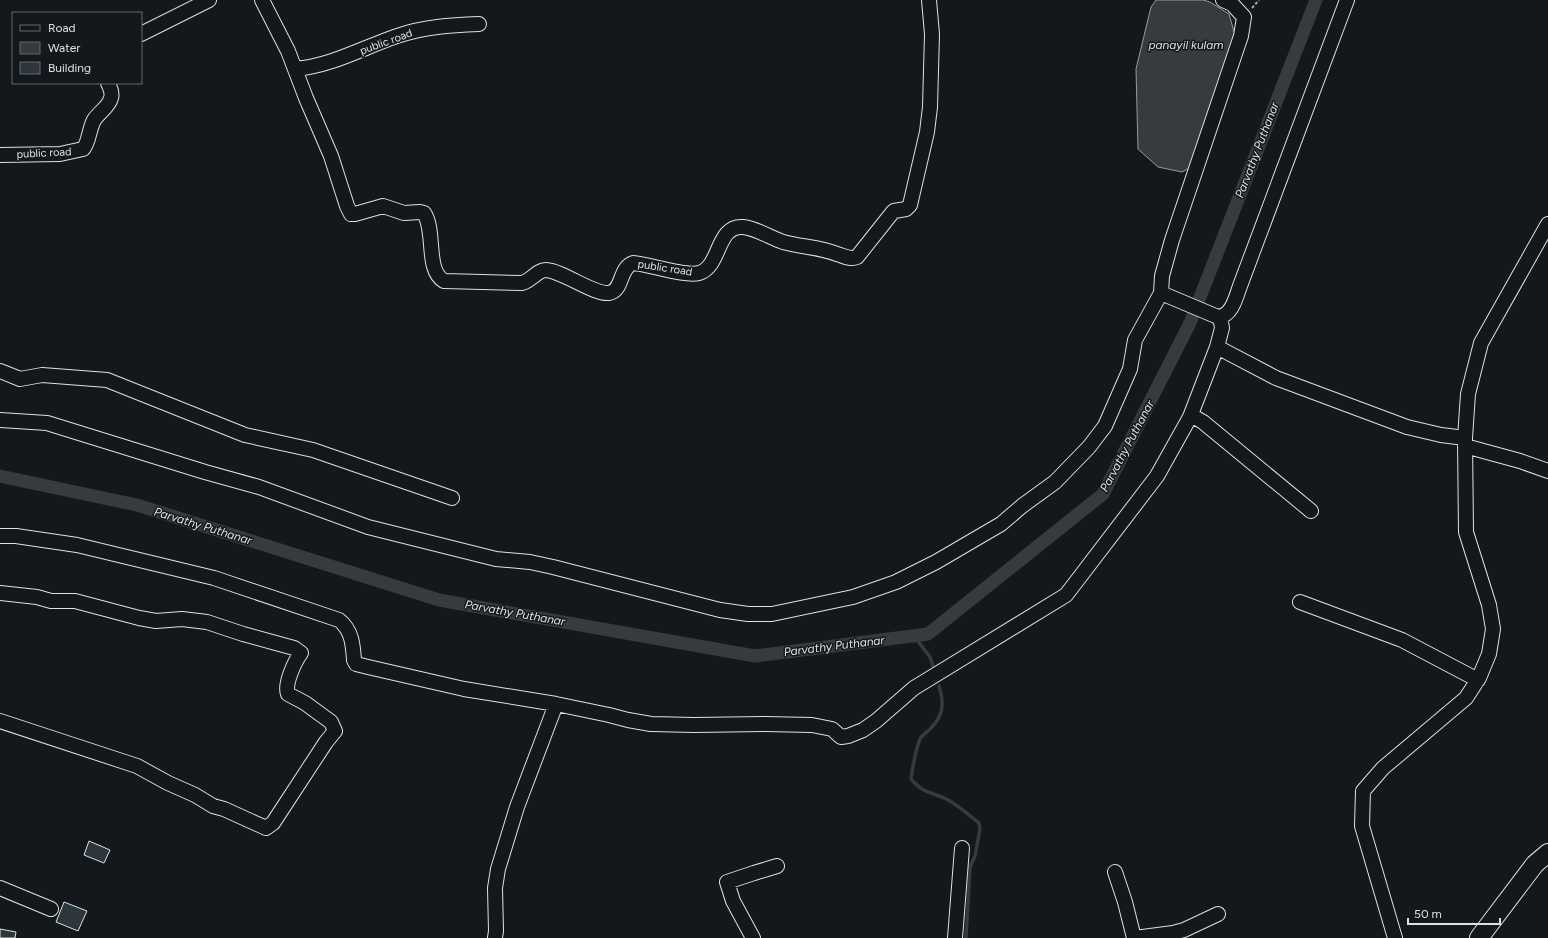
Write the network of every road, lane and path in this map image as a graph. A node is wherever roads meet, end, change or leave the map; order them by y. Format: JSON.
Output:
{"nodes":[{"id":1,"x":209,"y":0,"type":"edge"},
{"id":2,"x":262,"y":0,"type":"edge"},
{"id":3,"x":929,"y":0,"type":"edge"},
{"id":4,"x":1223,"y":0,"type":"edge"},
{"id":5,"x":1347,"y":0,"type":"edge"},
{"id":6,"x":479,"y":24,"type":"dead end"},
{"id":7,"x":142,"y":34,"type":"edge"},
{"id":8,"x":294,"y":69,"type":"junction"},
{"id":9,"x":108,"y":84,"type":"edge"},
{"id":10,"x":0,"y":155,"type":"edge"},
{"id":11,"x":1548,"y":226,"type":"edge"},
{"id":12,"x":1166,"y":296,"type":"junction"},
{"id":13,"x":1218,"y":317,"type":"junction"},
{"id":14,"x":1217,"y":347,"type":"junction"},
{"id":15,"x":0,"y":371,"type":"edge"},
{"id":16,"x":1190,"y":417,"type":"junction"},
{"id":17,"x":0,"y":420,"type":"edge"},
{"id":18,"x":1465,"y":442,"type":"junction"},
{"id":19,"x":1548,"y":471,"type":"edge"},
{"id":20,"x":452,"y":498,"type":"dead end"},
{"id":21,"x":1311,"y":511,"type":"dead end"},
{"id":22,"x":0,"y":536,"type":"edge"},
{"id":23,"x":0,"y":593,"type":"edge"},
{"id":24,"x":1300,"y":602,"type":"dead end"},
{"id":25,"x":1478,"y":680,"type":"junction"},
{"id":26,"x":556,"y":704,"type":"junction"},
{"id":27,"x":0,"y":721,"type":"edge"},
{"id":28,"x":962,"y":848,"type":"dead end"},
{"id":29,"x":1548,"y":853,"type":"edge"},
{"id":30,"x":777,"y":866,"type":"dead end"},
{"id":31,"x":1115,"y":872,"type":"dead end"},
{"id":32,"x":0,"y":888,"type":"edge"},
{"id":33,"x":52,"y":909,"type":"dead end"},
{"id":34,"x":1218,"y":914,"type":"dead end"},
{"id":35,"x":495,"y":938,"type":"edge"},
{"id":36,"x":753,"y":938,"type":"edge"},
{"id":37,"x":955,"y":938,"type":"edge"},
{"id":38,"x":1134,"y":938,"type":"edge"},
{"id":39,"x":1395,"y":938,"type":"edge"},
{"id":40,"x":1478,"y":938,"type":"edge"}],
"edges":[{"from":1,"to":7,"type":"street"},
{"from":2,"to":8,"type":"street"},
{"from":3,"to":8,"type":"street","name":"public road"},
{"from":4,"to":12,"type":"street"},
{"from":5,"to":13,"type":"street"},
{"from":6,"to":8,"type":"street","name":"public road"},
{"from":9,"to":10,"type":"street","name":"public road"},
{"from":11,"to":18,"type":"street"},
{"from":12,"to":13,"type":"street"},
{"from":12,"to":17,"type":"street"},
{"from":13,"to":14,"type":"street"},
{"from":14,"to":16,"type":"street"},
{"from":14,"to":18,"type":"street"},
{"from":15,"to":20,"type":"street"},
{"from":16,"to":21,"type":"street"},
{"from":16,"to":26,"type":"street"},
{"from":18,"to":19,"type":"street"},
{"from":18,"to":25,"type":"street"},
{"from":22,"to":26,"type":"street"},
{"from":23,"to":27,"type":"street"},
{"from":24,"to":25,"type":"street"},
{"from":25,"to":39,"type":"street"},
{"from":26,"to":35,"type":"street"},
{"from":28,"to":37,"type":"street"},
{"from":29,"to":40,"type":"main road"},
{"from":30,"to":36,"type":"street"},
{"from":31,"to":38,"type":"street"},
{"from":32,"to":33,"type":"street"},
{"from":34,"to":38,"type":"street"}]}
